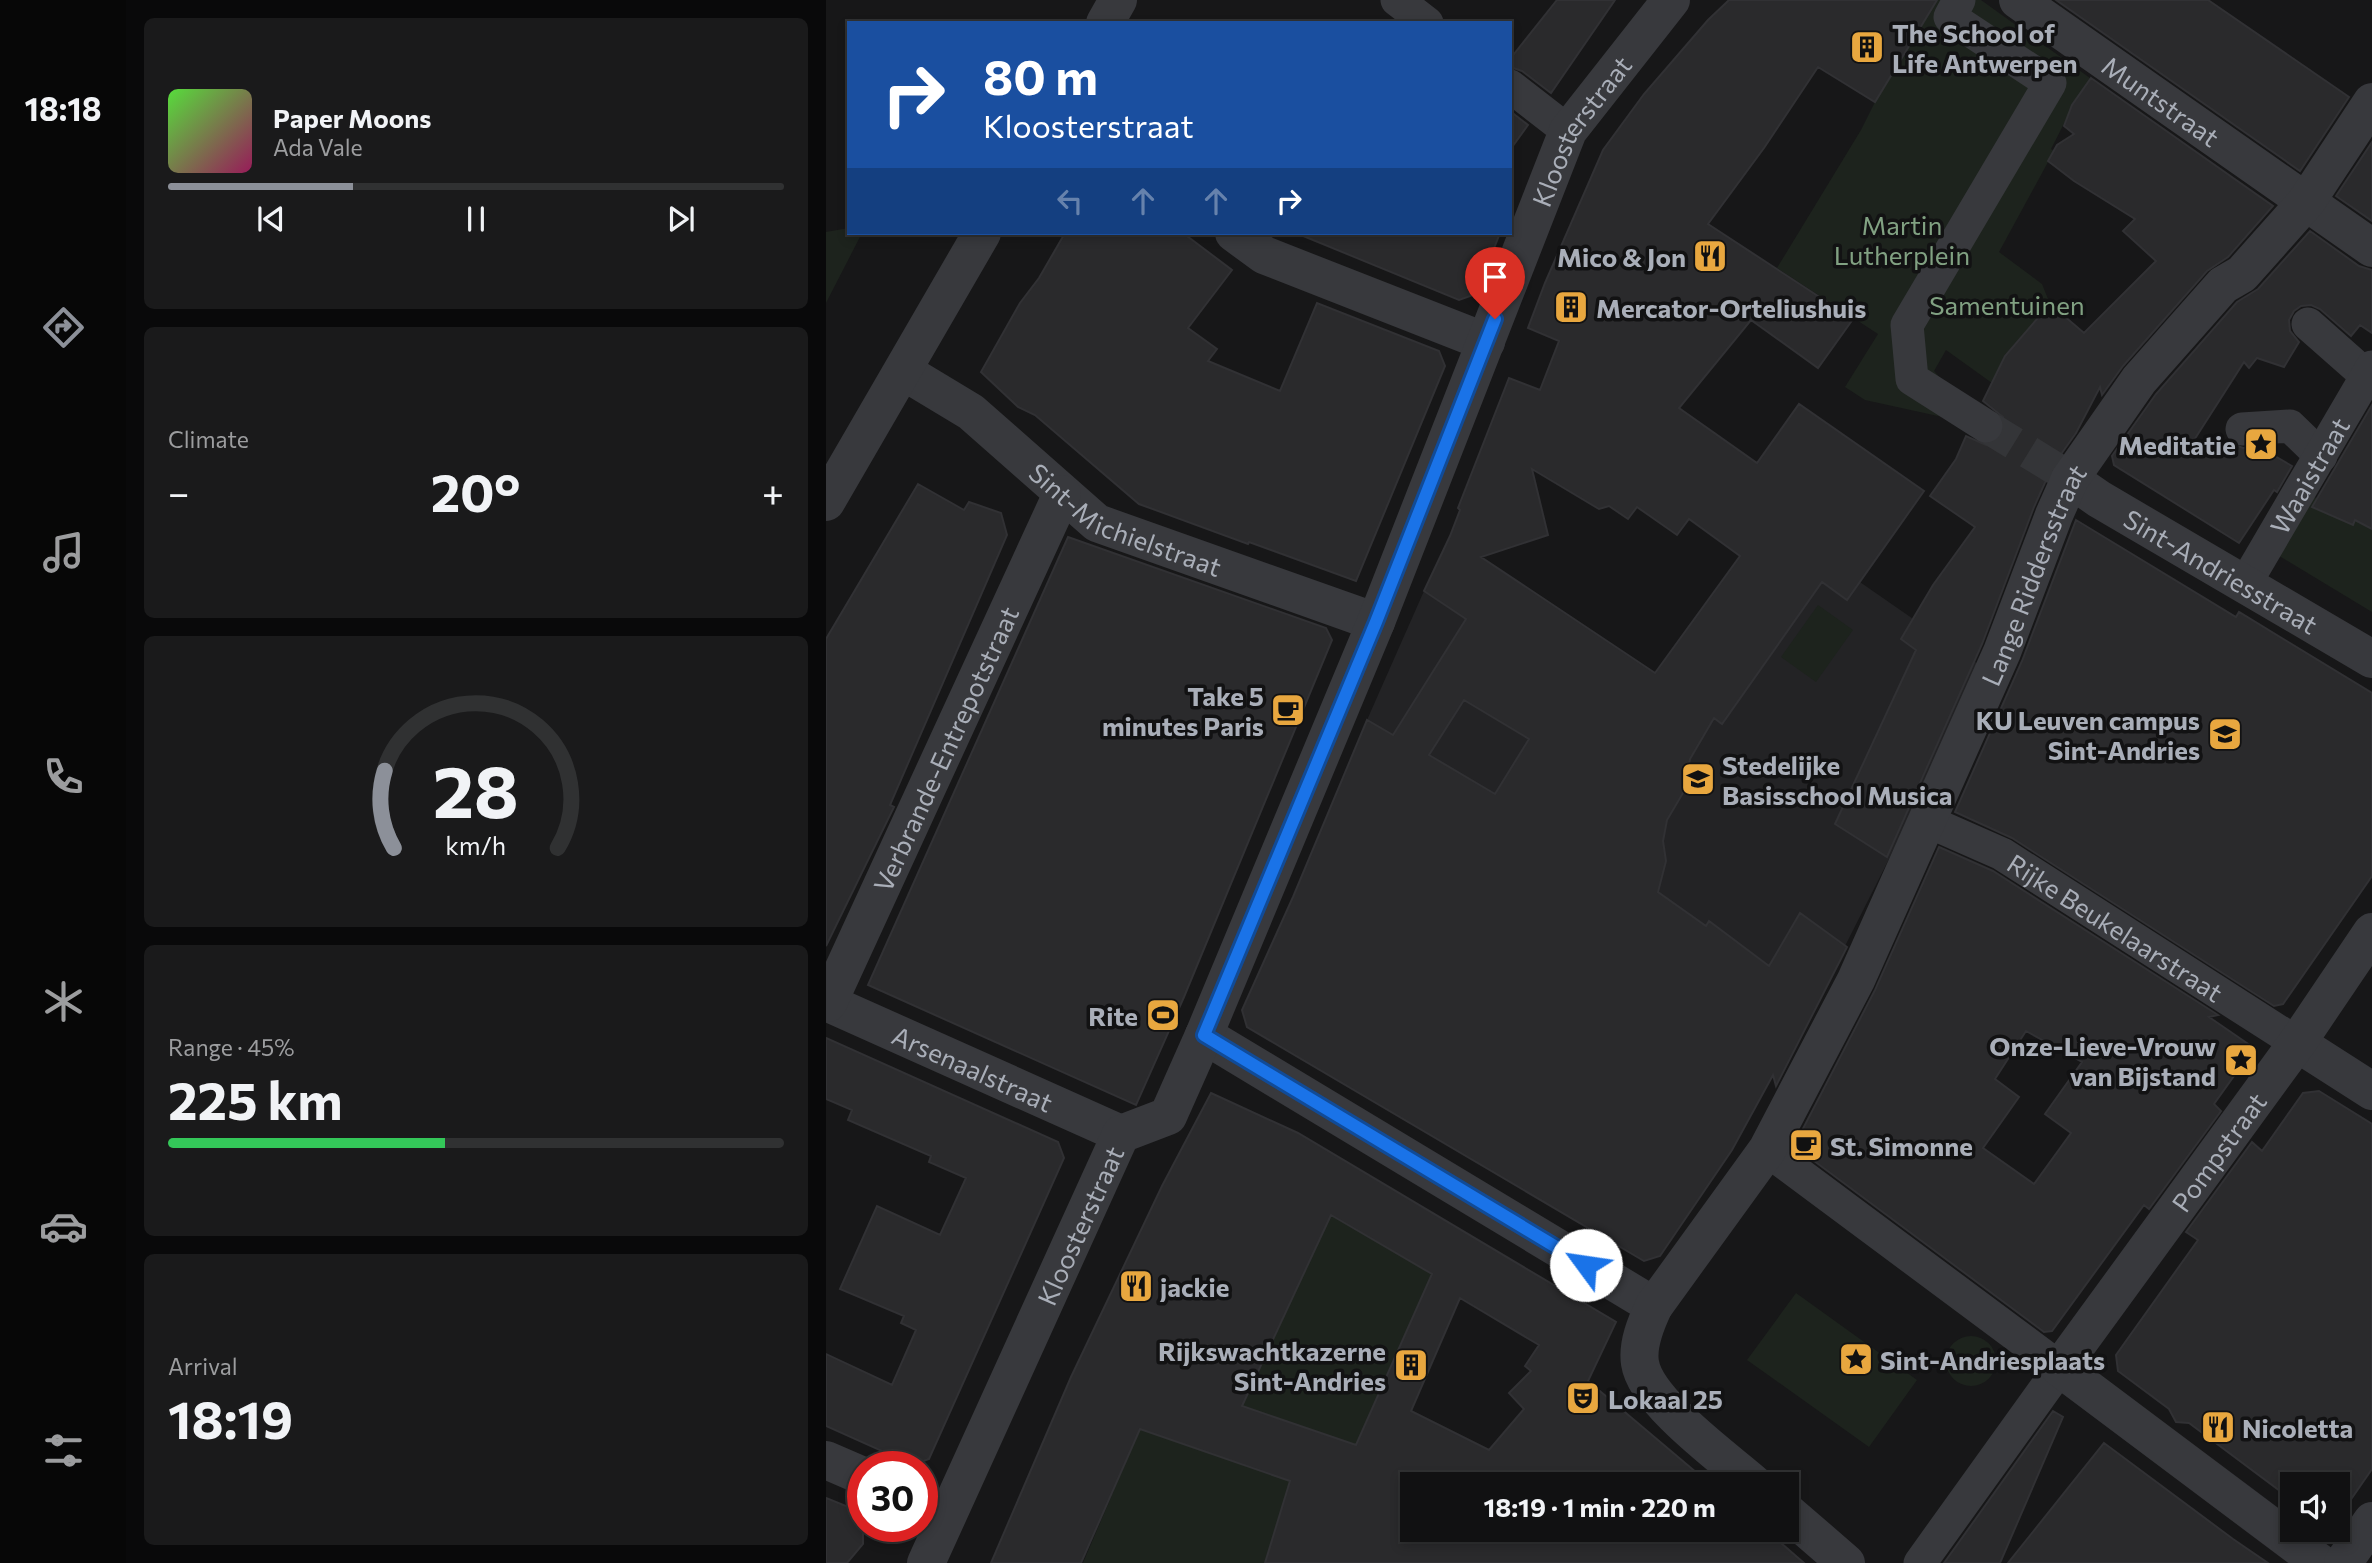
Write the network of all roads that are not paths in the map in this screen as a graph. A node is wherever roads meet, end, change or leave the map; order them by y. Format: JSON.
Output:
{"nodes":[{"id":1,"x":1118,"y":0,"type":"edge"},
{"id":2,"x":1397,"y":0,"type":"edge"},
{"id":3,"x":1671,"y":0,"type":"edge"},
{"id":4,"x":1959,"y":0,"type":"edge"},
{"id":5,"x":2018,"y":0,"type":"edge"},
{"id":6,"x":1106,"y":21,"type":"edge"},
{"id":7,"x":1424,"y":21,"type":"edge"},
{"id":8,"x":2077,"y":41,"type":"junction"},
{"id":9,"x":2050,"y":83,"type":"junction"},
{"id":10,"x":1512,"y":88,"type":"edge"},
{"id":11,"x":2372,"y":102,"type":"edge"},
{"id":12,"x":1568,"y":131,"type":"junction"},
{"id":13,"x":2306,"y":202,"type":"junction"},
{"id":14,"x":981,"y":235,"type":"edge"},
{"id":15,"x":1237,"y":235,"type":"edge"},
{"id":16,"x":2372,"y":248,"type":"edge"},
{"id":17,"x":2308,"y":324,"type":"dead end"},
{"id":18,"x":1486,"y":342,"type":"junction"},
{"id":19,"x":903,"y":371,"type":"junction"},
{"id":20,"x":2370,"y":372,"type":"edge"},
{"id":21,"x":1986,"y":426,"type":"tunnel mouth"},
{"id":22,"x":2242,"y":429,"type":"dead end"},
{"id":23,"x":2321,"y":456,"type":"junction"},
{"id":24,"x":2063,"y":474,"type":"junction"},
{"id":25,"x":1062,"y":494,"type":"junction"},
{"id":26,"x":826,"y":502,"type":"edge"},
{"id":27,"x":2245,"y":584,"type":"junction"},
{"id":28,"x":1376,"y":622,"type":"junction"},
{"id":29,"x":2372,"y":659,"type":"edge"},
{"id":30,"x":1927,"y":821,"type":"junction"},
{"id":31,"x":2372,"y":932,"type":"edge"},
{"id":32,"x":827,"y":1002,"type":"edge"},
{"id":33,"x":1204,"y":1035,"type":"junction"},
{"id":34,"x":2297,"y":1043,"type":"junction"},
{"id":35,"x":2372,"y":1091,"type":"edge"},
{"id":36,"x":1121,"y":1134,"type":"junction"},
{"id":37,"x":1767,"y":1150,"type":"junction"},
{"id":38,"x":1654,"y":1306,"type":"junction"},
{"id":39,"x":2060,"y":1368,"type":"junction"},
{"id":40,"x":826,"y":1460,"type":"edge"},
{"id":41,"x":847,"y":1469,"type":"edge"},
{"id":42,"x":1740,"y":1472,"type":"edge"},
{"id":43,"x":938,"y":1502,"type":"edge"},
{"id":44,"x":2372,"y":1521,"type":"edge"},
{"id":45,"x":1799,"y":1522,"type":"edge"},
{"id":46,"x":929,"y":1542,"type":"edge"},
{"id":47,"x":926,"y":1563,"type":"edge"},
{"id":48,"x":1846,"y":1563,"type":"edge"},
{"id":49,"x":1920,"y":1563,"type":"edge"},
{"id":50,"x":2320,"y":1563,"type":"edge"},
{"id":51,"x":2343,"y":1563,"type":"edge"}],
"edges":[{"from":1,"to":6,"type":"street"},
{"from":2,"to":7,"type":"street"},
{"from":3,"to":12,"type":"street","name":"Kloosterstraat"},
{"from":4,"to":9,"type":"street"},
{"from":5,"to":8,"type":"street","name":"Muntstraat"},
{"from":8,"to":9,"type":"street"},
{"from":8,"to":13,"type":"street","name":"Muntstraat"},
{"from":9,"to":21,"type":"street"},
{"from":10,"to":12,"type":"street"},
{"from":11,"to":13,"type":"street","name":"Lange Riddersstraat"},
{"from":12,"to":18,"type":"street","name":"Kloosterstraat"},
{"from":13,"to":16,"type":"street","name":"Muntstraat"},
{"from":13,"to":24,"type":"street","name":"Lange Riddersstraat"},
{"from":14,"to":19,"type":"street"},
{"from":15,"to":18,"type":"street"},
{"from":17,"to":20,"type":"street"},
{"from":18,"to":28,"type":"street","name":"Kloosterstraat"},
{"from":19,"to":25,"type":"street","name":"Sint-Michielstraat"},
{"from":19,"to":26,"type":"street"},
{"from":20,"to":23,"type":"street","name":"Waaistraat"},
{"from":22,"to":23,"type":"street"},
{"from":23,"to":27,"type":"street","name":"Waaistraat"},
{"from":24,"to":27,"type":"street","name":"Sint-Andriesstraat"},
{"from":24,"to":30,"type":"street","name":"Lange Riddersstraat"},
{"from":25,"to":28,"type":"street","name":"Sint-Michielstraat"},
{"from":25,"to":32,"type":"street","name":"Verbrande-Entrepotstraat"},
{"from":27,"to":29,"type":"street","name":"Sint-Andriesstraat"},
{"from":28,"to":33,"type":"street","name":"Kloosterstraat"},
{"from":30,"to":34,"type":"street","name":"Rijke Beukelaarstraat"},
{"from":30,"to":37,"type":"street","name":"Lange Riddersstraat"},
{"from":31,"to":34,"type":"street","name":"Pompstraat"},
{"from":32,"to":36,"type":"street","name":"Arsenaalstraat"},
{"from":33,"to":36,"type":"street","name":"Kloosterstraat"},
{"from":33,"to":38,"type":"street"},
{"from":34,"to":35,"type":"street"},
{"from":34,"to":39,"type":"street","name":"Pompstraat"},
{"from":36,"to":43,"type":"street","name":"Kloosterstraat"},
{"from":37,"to":38,"type":"street"},
{"from":37,"to":39,"type":"street"},
{"from":38,"to":42,"type":"street"},
{"from":39,"to":49,"type":"street"},
{"from":39,"to":50,"type":"street"},
{"from":40,"to":41,"type":"street"},
{"from":44,"to":51,"type":"street"},
{"from":45,"to":48,"type":"street"},
{"from":46,"to":47,"type":"street","name":"Kloosterstraat"}]}
